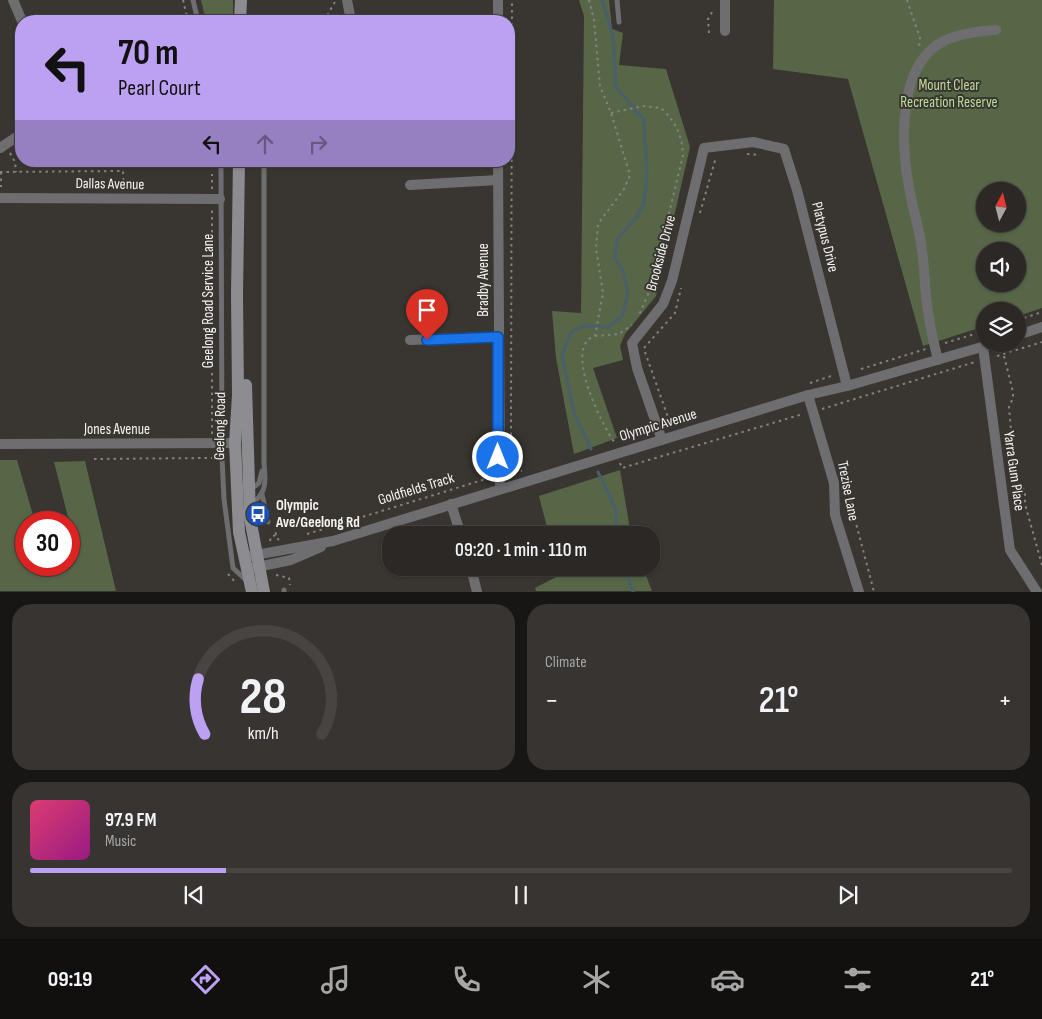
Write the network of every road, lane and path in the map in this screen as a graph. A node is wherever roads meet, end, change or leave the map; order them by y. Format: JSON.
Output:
{"nodes":[{"id":1,"x":13,"y":0,"type":"edge"},
{"id":2,"x":183,"y":0,"type":"edge"},
{"id":3,"x":193,"y":0,"type":"edge"},
{"id":4,"x":240,"y":0,"type":"edge"},
{"id":5,"x":336,"y":0,"type":"edge"},
{"id":6,"x":347,"y":0,"type":"edge"},
{"id":7,"x":498,"y":0,"type":"edge"},
{"id":8,"x":512,"y":0,"type":"edge"},
{"id":9,"x":589,"y":0,"type":"edge"},
{"id":10,"x":617,"y":0,"type":"edge"},
{"id":11,"x":725,"y":0,"type":"edge"},
{"id":12,"x":907,"y":0,"type":"edge"},
{"id":13,"x":716,"y":7,"type":"dead end"},
{"id":14,"x":19,"y":15,"type":"edge"},
{"id":15,"x":187,"y":15,"type":"edge"},
{"id":16,"x":197,"y":15,"type":"edge"},
{"id":17,"x":240,"y":15,"type":"edge"},
{"id":18,"x":327,"y":15,"type":"edge"},
{"id":19,"x":350,"y":15,"type":"edge"},
{"id":20,"x":498,"y":15,"type":"edge"},
{"id":21,"x":512,"y":15,"type":"edge"},
{"id":22,"x":619,"y":22,"type":"dead end"},
{"id":23,"x":996,"y":30,"type":"dead end"},
{"id":24,"x":724,"y":31,"type":"dead end"},
{"id":25,"x":709,"y":33,"type":"dead end"},
{"id":26,"x":915,"y":71,"type":"junction"},
{"id":27,"x":612,"y":113,"type":"junction"},
{"id":28,"x":15,"y":138,"type":"edge"},
{"id":29,"x":730,"y":144,"type":"joint"},
{"id":30,"x":0,"y":148,"type":"edge"},
{"id":31,"x":746,"y":154,"type":"dead end"},
{"id":32,"x":764,"y":155,"type":"dead end"},
{"id":33,"x":221,"y":167,"type":"edge"},
{"id":34,"x":239,"y":167,"type":"edge"},
{"id":35,"x":264,"y":167,"type":"edge"},
{"id":36,"x":498,"y":167,"type":"edge"},
{"id":37,"x":512,"y":167,"type":"edge"},
{"id":38,"x":0,"y":172,"type":"edge"},
{"id":39,"x":498,"y":180,"type":"junction"},
{"id":40,"x":410,"y":185,"type":"dead end"},
{"id":41,"x":123,"y":188,"type":"dead end"},
{"id":42,"x":0,"y":198,"type":"edge"},
{"id":43,"x":220,"y":199,"type":"junction"},
{"id":44,"x":1042,"y":312,"type":"edge"},
{"id":45,"x":1026,"y":317,"type":"edge"},
{"id":46,"x":1042,"y":327,"type":"edge"},
{"id":47,"x":1026,"y":332,"type":"edge"},
{"id":48,"x":976,"y":334,"type":"edge"},
{"id":49,"x":595,"y":336,"type":"junction"},
{"id":50,"x":498,"y":337,"type":"junction"},
{"id":51,"x":410,"y":340,"type":"dead end"},
{"id":52,"x":1042,"y":342,"type":"edge"},
{"id":53,"x":935,"y":346,"type":"junction"},
{"id":54,"x":976,"y":348,"type":"edge"},
{"id":55,"x":988,"y":352,"type":"edge"},
{"id":56,"x":997,"y":356,"type":"dead end"},
{"id":57,"x":1004,"y":356,"type":"dead end"},
{"id":58,"x":938,"y":360,"type":"junction"},
{"id":59,"x":980,"y":360,"type":"dead end"},
{"id":60,"x":861,"y":369,"type":"dead end"},
{"id":61,"x":835,"y":374,"type":"dead end"},
{"id":62,"x":808,"y":383,"type":"dead end"},
{"id":63,"x":847,"y":386,"type":"junction"},
{"id":64,"x":808,"y":395,"type":"junction"},
{"id":65,"x":809,"y":412,"type":"junction"},
{"id":66,"x":511,"y":435,"type":"dead end"},
{"id":67,"x":662,"y":440,"type":"junction"},
{"id":68,"x":241,"y":443,"type":"junction"},
{"id":69,"x":0,"y":444,"type":"edge"},
{"id":70,"x":222,"y":444,"type":"junction"},
{"id":71,"x":615,"y":444,"type":"dead end"},
{"id":72,"x":511,"y":454,"type":"dead end"},
{"id":73,"x":212,"y":458,"type":"dead end"},
{"id":74,"x":94,"y":459,"type":"dead end"},
{"id":75,"x":620,"y":462,"type":"dead end"},
{"id":76,"x":264,"y":463,"type":"junction"},
{"id":77,"x":522,"y":471,"type":"dead end"},
{"id":78,"x":489,"y":478,"type":"dead end"},
{"id":79,"x":845,"y":480,"type":"dead end"},
{"id":80,"x":500,"y":489,"type":"junction"},
{"id":81,"x":249,"y":490,"type":"junction"},
{"id":82,"x":262,"y":494,"type":"junction"},
{"id":83,"x":241,"y":502,"type":"junction"},
{"id":84,"x":451,"y":504,"type":"junction"},
{"id":85,"x":271,"y":520,"type":"joint"},
{"id":86,"x":457,"y":526,"type":"edge"},
{"id":87,"x":276,"y":535,"type":"junction"},
{"id":88,"x":305,"y":535,"type":"dead end"},
{"id":89,"x":283,"y":541,"type":"dead end"},
{"id":90,"x":333,"y":541,"type":"junction"},
{"id":91,"x":270,"y":542,"type":"dead end"},
{"id":92,"x":257,"y":554,"type":"junction"},
{"id":93,"x":250,"y":564,"type":"junction"},
{"id":94,"x":1042,"y":565,"type":"edge"},
{"id":95,"x":276,"y":575,"type":"dead end"},
{"id":96,"x":472,"y":576,"type":"edge"},
{"id":97,"x":251,"y":587,"type":"edge"},
{"id":98,"x":264,"y":592,"type":"edge"},
{"id":99,"x":292,"y":592,"type":"edge"},
{"id":100,"x":477,"y":592,"type":"edge"},
{"id":101,"x":859,"y":592,"type":"edge"},
{"id":102,"x":874,"y":592,"type":"edge"},
{"id":103,"x":1037,"y":592,"type":"edge"}],
"edges":[{"from":1,"to":14,"type":"street"},
{"from":2,"to":15,"type":"path"},
{"from":3,"to":16,"type":"lane"},
{"from":4,"to":17,"type":"main road"},
{"from":5,"to":18,"type":"path"},
{"from":6,"to":19,"type":"street"},
{"from":7,"to":20,"type":"street"},
{"from":8,"to":21,"type":"path"},
{"from":9,"to":27,"type":"path"},
{"from":10,"to":22,"type":"lane"},
{"from":11,"to":24,"type":"street"},
{"from":12,"to":26,"type":"path"},
{"from":13,"to":25,"type":"path"},
{"from":23,"to":26,"type":"street"},
{"from":26,"to":53,"type":"street"},
{"from":27,"to":49,"type":"path"},
{"from":27,"to":49,"type":"path"},
{"from":28,"to":30,"type":"street"},
{"from":29,"to":63,"type":"street","name":"Platypus Drive"},
{"from":29,"to":67,"type":"street","name":"Brookside Drive"},
{"from":31,"to":32,"type":"path"},
{"from":33,"to":43,"type":"lane","name":"Geelong Road Service Lane"},
{"from":34,"to":68,"type":"main road","name":"Geelong Road"},
{"from":35,"to":76,"type":"lane"},
{"from":36,"to":39,"type":"street","name":"Bradby Avenue"},
{"from":37,"to":66,"type":"path"},
{"from":38,"to":41,"type":"path"},
{"from":39,"to":40,"type":"street"},
{"from":39,"to":50,"type":"street","name":"Bradby Avenue"},
{"from":42,"to":43,"type":"street","name":"Dallas Avenue"},
{"from":43,"to":70,"type":"lane","name":"Geelong Road Service Lane"},
{"from":44,"to":45,"type":"path"},
{"from":46,"to":47,"type":"street"},
{"from":48,"to":53,"type":"path"},
{"from":49,"to":71,"type":"path"},
{"from":50,"to":51,"type":"street"},
{"from":50,"to":80,"type":"street","name":"Bradby Avenue"},
{"from":52,"to":56,"type":"path"},
{"from":53,"to":58,"type":"street"},
{"from":53,"to":60,"type":"path"},
{"from":54,"to":58,"type":"street","name":"Olympic Avenue"},
{"from":55,"to":103,"type":"street","name":"Yarra Gum Place"},
{"from":57,"to":94,"type":"path"},
{"from":58,"to":63,"type":"street","name":"Olympic Avenue"},
{"from":59,"to":65,"type":"path"},
{"from":61,"to":62,"type":"path"},
{"from":63,"to":64,"type":"street","name":"Olympic Avenue"},
{"from":64,"to":65,"type":"street","name":"Trezise Lane"},
{"from":64,"to":67,"type":"street","name":"Olympic Avenue"},
{"from":65,"to":75,"type":"path"},
{"from":65,"to":101,"type":"street","name":"Trezise Lane"},
{"from":67,"to":80,"type":"street","name":"Olympic Avenue"},
{"from":68,"to":70,"type":"street","name":"Jones Avenue"},
{"from":68,"to":81,"type":"main road","name":"Geelong Road"},
{"from":68,"to":83,"type":"main road","name":"Geelong Road"},
{"from":69,"to":70,"type":"street","name":"Jones Avenue"},
{"from":70,"to":97,"type":"lane","name":"Geelong Road Service Lane"},
{"from":72,"to":77,"type":"path"},
{"from":73,"to":74,"type":"path"},
{"from":76,"to":81,"type":"lane"},
{"from":76,"to":82,"type":"lane"},
{"from":78,"to":88,"type":"path","name":"Goldfields Track"},
{"from":79,"to":102,"type":"path"},
{"from":80,"to":84,"type":"street","name":"Olympic Avenue"},
{"from":81,"to":83,"type":"main road","name":"Geelong Road"},
{"from":82,"to":83,"type":"lane"},
{"from":82,"to":85,"type":"lane"},
{"from":83,"to":92,"type":"main road","name":"Geelong Road"},
{"from":83,"to":93,"type":"main road","name":"Geelong Road"},
{"from":84,"to":86,"type":"street"},
{"from":84,"to":90,"type":"street","name":"Olympic Avenue"},
{"from":85,"to":87,"type":"path"},
{"from":87,"to":89,"type":"path"},
{"from":87,"to":91,"type":"path"},
{"from":90,"to":92,"type":"street","name":"Olympic Avenue"},
{"from":90,"to":93,"type":"street","name":"Olympic Avenue"},
{"from":92,"to":93,"type":"main road","name":"Geelong Road"},
{"from":93,"to":97,"type":"main road","name":"Geelong Road"},
{"from":93,"to":98,"type":"main road","name":"Geelong Road"},
{"from":95,"to":99,"type":"path"},
{"from":96,"to":100,"type":"street"}]}
